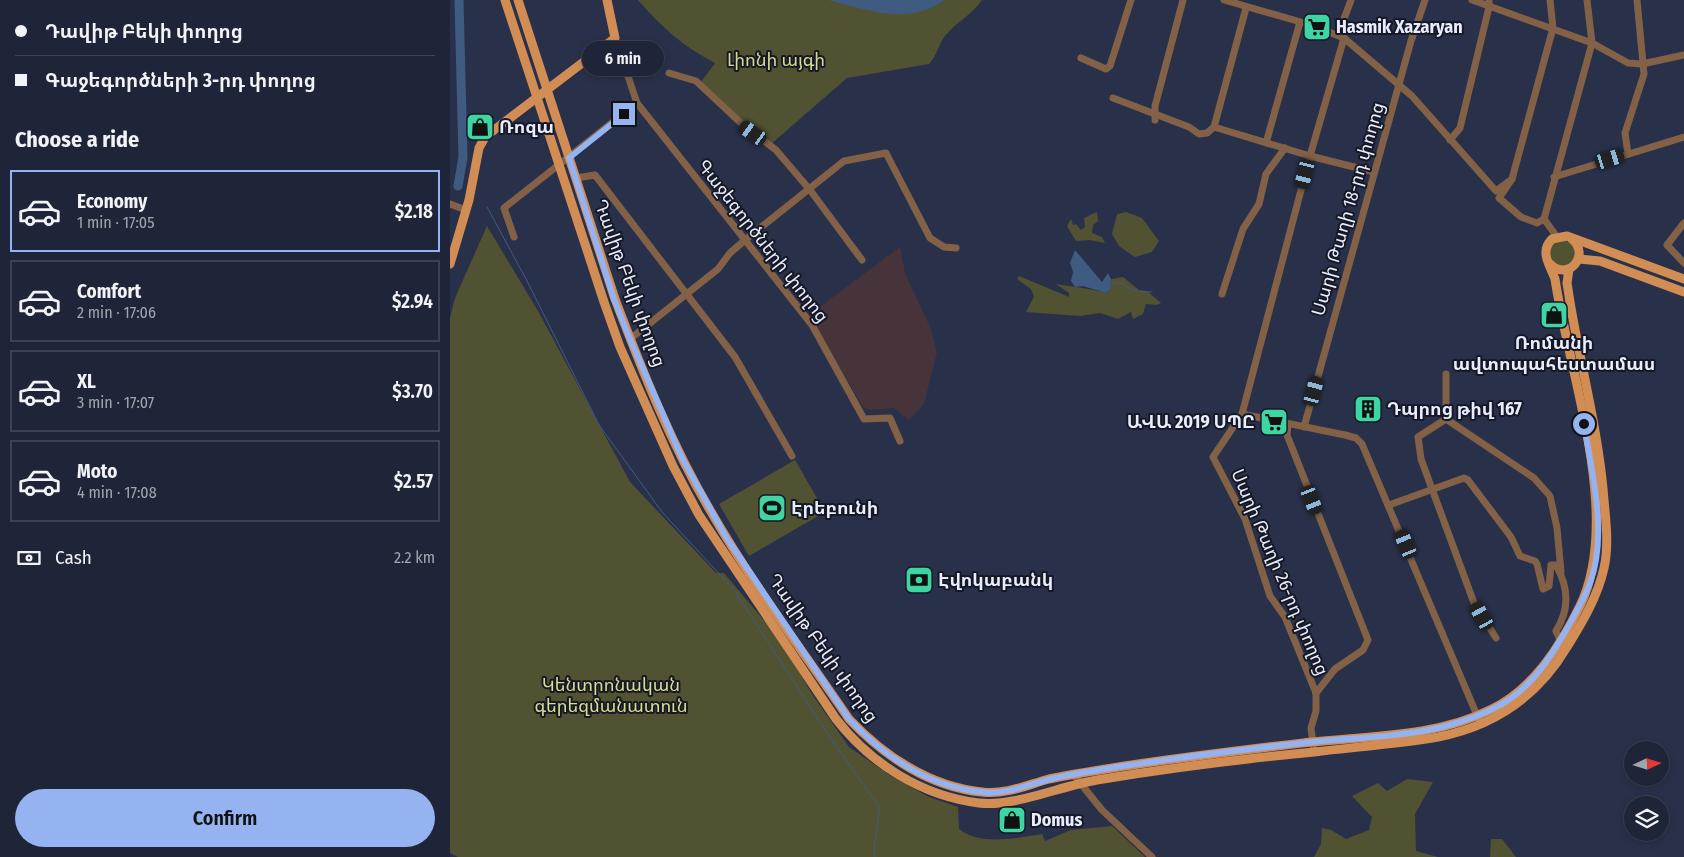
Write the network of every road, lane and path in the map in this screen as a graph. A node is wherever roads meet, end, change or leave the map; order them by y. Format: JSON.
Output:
{"nodes":[{"id":1,"x":505,"y":0,"type":"edge"},
{"id":2,"x":518,"y":0,"type":"edge"},
{"id":3,"x":606,"y":0,"type":"edge"},
{"id":4,"x":1131,"y":0,"type":"edge"},
{"id":5,"x":1183,"y":0,"type":"edge"},
{"id":6,"x":1224,"y":0,"type":"edge"},
{"id":7,"x":1350,"y":0,"type":"edge"},
{"id":8,"x":1425,"y":0,"type":"edge"},
{"id":9,"x":1472,"y":0,"type":"edge"},
{"id":10,"x":1550,"y":0,"type":"edge"},
{"id":11,"x":1586,"y":0,"type":"edge"},
{"id":12,"x":1637,"y":0,"type":"edge"},
{"id":13,"x":1489,"y":4,"type":"edge"},
{"id":14,"x":1246,"y":8,"type":"junction"},
{"id":15,"x":1300,"y":22,"type":"junction"},
{"id":16,"x":1553,"y":28,"type":"junction"},
{"id":17,"x":1341,"y":36,"type":"junction"},
{"id":18,"x":615,"y":38,"type":"junction"},
{"id":19,"x":1592,"y":44,"type":"junction"},
{"id":20,"x":1684,"y":55,"type":"edge"},
{"id":21,"x":1081,"y":58,"type":"dead end"},
{"id":22,"x":1642,"y":64,"type":"junction"},
{"id":23,"x":669,"y":73,"type":"dead end"},
{"id":24,"x":1399,"y":85,"type":"junction"},
{"id":25,"x":548,"y":89,"type":"junction"},
{"id":26,"x":537,"y":97,"type":"junction"},
{"id":27,"x":1113,"y":98,"type":"dead end"},
{"id":28,"x":637,"y":104,"type":"junction"},
{"id":29,"x":1155,"y":117,"type":"junction"},
{"id":30,"x":1214,"y":127,"type":"junction"},
{"id":31,"x":1684,"y":137,"type":"edge"},
{"id":32,"x":1450,"y":140,"type":"junction"},
{"id":33,"x":1266,"y":143,"type":"junction"},
{"id":34,"x":1285,"y":148,"type":"junction"},
{"id":35,"x":1628,"y":154,"type":"junction"},
{"id":36,"x":1310,"y":156,"type":"junction"},
{"id":37,"x":569,"y":158,"type":"junction"},
{"id":38,"x":560,"y":165,"type":"junction"},
{"id":39,"x":1374,"y":172,"type":"junction"},
{"id":40,"x":1554,"y":177,"type":"junction"},
{"id":41,"x":576,"y":178,"type":"junction"},
{"id":42,"x":1512,"y":179,"type":"junction"},
{"id":43,"x":810,"y":190,"type":"junction"},
{"id":44,"x":450,"y":204,"type":"edge"},
{"id":45,"x":466,"y":210,"type":"junction"},
{"id":46,"x":1544,"y":218,"type":"junction"},
{"id":47,"x":1684,"y":223,"type":"edge"},
{"id":48,"x":460,"y":229,"type":"junction"},
{"id":49,"x":1567,"y":236,"type":"junction"},
{"id":50,"x":514,"y":237,"type":"dead end"},
{"id":51,"x":1557,"y":237,"type":"junction"},
{"id":52,"x":450,"y":240,"type":"edge"},
{"id":53,"x":744,"y":240,"type":"junction"},
{"id":54,"x":956,"y":248,"type":"dead end"},
{"id":55,"x":1579,"y":259,"type":"junction"},
{"id":56,"x":862,"y":260,"type":"dead end"},
{"id":57,"x":1684,"y":263,"type":"edge"},
{"id":58,"x":450,"y":264,"type":"edge"},
{"id":59,"x":1549,"y":264,"type":"junction"},
{"id":60,"x":1569,"y":269,"type":"junction"},
{"id":61,"x":1684,"y":279,"type":"edge"},
{"id":62,"x":1684,"y":292,"type":"edge"},
{"id":63,"x":686,"y":294,"type":"junction"},
{"id":64,"x":1222,"y":294,"type":"dead end"},
{"id":65,"x":630,"y":339,"type":"junction"},
{"id":66,"x":1446,"y":374,"type":"dead end"},
{"id":67,"x":1242,"y":414,"type":"junction"},
{"id":68,"x":1446,"y":420,"type":"junction"},
{"id":69,"x":1288,"y":424,"type":"junction"},
{"id":70,"x":1304,"y":427,"type":"junction"},
{"id":71,"x":900,"y":442,"type":"dead end"},
{"id":72,"x":792,"y":456,"type":"dead end"},
{"id":73,"x":1433,"y":488,"type":"junction"},
{"id":74,"x":1389,"y":505,"type":"junction"},
{"id":75,"x":1562,"y":575,"type":"junction"},
{"id":76,"x":1496,"y":638,"type":"dead end"},
{"id":77,"x":1560,"y":640,"type":"junction"},
{"id":78,"x":1316,"y":692,"type":"junction"},
{"id":79,"x":1479,"y":720,"type":"junction"},
{"id":80,"x":1313,"y":747,"type":"junction"},
{"id":81,"x":1073,"y":774,"type":"junction"},
{"id":82,"x":1081,"y":784,"type":"junction"},
{"id":83,"x":1152,"y":857,"type":"edge"}],
"edges":[{"from":1,"to":26,"type":"main road","name":"Դավիթ Բեկի փողոց"},
{"from":2,"to":25,"type":"main road","name":"Դավիթ Բեկի փողոց"},
{"from":3,"to":18,"type":"main road"},
{"from":4,"to":21,"type":"street"},
{"from":5,"to":29,"type":"street"},
{"from":6,"to":14,"type":"street"},
{"from":7,"to":17,"type":"street"},
{"from":8,"to":24,"type":"street","name":"Սարի Թաղի 18-րդ փողոց"},
{"from":9,"to":13,"type":"street"},
{"from":10,"to":16,"type":"street"},
{"from":11,"to":19,"type":"street"},
{"from":12,"to":22,"type":"street"},
{"from":13,"to":16,"type":"street"},
{"from":13,"to":32,"type":"street"},
{"from":14,"to":15,"type":"street"},
{"from":14,"to":30,"type":"street"},
{"from":15,"to":17,"type":"street"},
{"from":15,"to":33,"type":"street"},
{"from":16,"to":19,"type":"street"},
{"from":16,"to":42,"type":"street"},
{"from":17,"to":24,"type":"street"},
{"from":17,"to":36,"type":"street"},
{"from":18,"to":25,"type":"main road"},
{"from":18,"to":28,"type":"street","name":"Գաջեգործների փողոց"},
{"from":19,"to":22,"type":"street"},
{"from":19,"to":40,"type":"street"},
{"from":20,"to":22,"type":"street"},
{"from":22,"to":35,"type":"street"},
{"from":23,"to":43,"type":"street"},
{"from":24,"to":32,"type":"street"},
{"from":24,"to":39,"type":"street","name":"Սարի Թաղի 18-րդ փողոց"},
{"from":25,"to":26,"type":"main road"},
{"from":25,"to":37,"type":"main road","name":"Դավիթ Բեկի փողոց"},
{"from":26,"to":38,"type":"main road","name":"Դավիթ Բեկի փողոց"},
{"from":26,"to":45,"type":"main road"},
{"from":27,"to":29,"type":"street"},
{"from":28,"to":37,"type":"street"},
{"from":28,"to":53,"type":"street","name":"Գաջեգործների փողոց"},
{"from":29,"to":30,"type":"street"},
{"from":30,"to":33,"type":"street"},
{"from":31,"to":35,"type":"street"},
{"from":32,"to":42,"type":"street"},
{"from":33,"to":34,"type":"street"},
{"from":34,"to":36,"type":"street"},
{"from":34,"to":64,"type":"street"},
{"from":35,"to":40,"type":"street"},
{"from":36,"to":39,"type":"street"},
{"from":36,"to":67,"type":"street"},
{"from":37,"to":38,"type":"street"},
{"from":37,"to":41,"type":"main road","name":"Դավիթ Բեկի փողոց"},
{"from":38,"to":50,"type":"street"},
{"from":38,"to":82,"type":"main road","name":"Դավիթ Բեկի փողոց"},
{"from":39,"to":70,"type":"street","name":"Սարի Թաղի 18-րդ փողոց"},
{"from":40,"to":46,"type":"street"},
{"from":41,"to":63,"type":"street"},
{"from":41,"to":65,"type":"main road","name":"Դավիթ Բեկի փողոց"},
{"from":42,"to":46,"type":"street"},
{"from":43,"to":53,"type":"street"},
{"from":43,"to":54,"type":"street"},
{"from":43,"to":56,"type":"street"},
{"from":44,"to":45,"type":"street"},
{"from":45,"to":48,"type":"main road"},
{"from":46,"to":51,"type":"street"},
{"from":47,"to":57,"type":"street"},
{"from":48,"to":52,"type":"main road"},
{"from":48,"to":58,"type":"main road"},
{"from":49,"to":51,"type":"main road"},
{"from":49,"to":55,"type":"main road"},
{"from":49,"to":61,"type":"main road"},
{"from":51,"to":59,"type":"main road","name":"Դավիթ Բեկի փողոց"},
{"from":53,"to":63,"type":"street"},
{"from":53,"to":71,"type":"street","name":"Գաջեգործների փողոց"},
{"from":55,"to":60,"type":"main road"},
{"from":55,"to":62,"type":"main road"},
{"from":59,"to":60,"type":"main road"},
{"from":59,"to":77,"type":"main road","name":"Դավիթ Բեկի փողոց"},
{"from":60,"to":79,"type":"main road","name":"Դավիթ Բեկի փողոց"},
{"from":63,"to":65,"type":"street"},
{"from":63,"to":72,"type":"street"},
{"from":65,"to":81,"type":"main road","name":"Դավիթ Բեկի փողոց"},
{"from":66,"to":68,"type":"street"},
{"from":67,"to":69,"type":"street"},
{"from":67,"to":78,"type":"street","name":"Սարի Թաղի 26-րդ փողոց"},
{"from":68,"to":73,"type":"street"},
{"from":68,"to":75,"type":"street"},
{"from":69,"to":70,"type":"street"},
{"from":69,"to":78,"type":"street"},
{"from":70,"to":74,"type":"street"},
{"from":73,"to":74,"type":"street"},
{"from":73,"to":75,"type":"street"},
{"from":73,"to":76,"type":"street"},
{"from":74,"to":79,"type":"street"},
{"from":75,"to":77,"type":"street"},
{"from":77,"to":79,"type":"main road","name":"Դավիթ Բեկի փողոց"},
{"from":78,"to":80,"type":"street","name":"Սարի Թաղի 26-րդ փողոց"},
{"from":79,"to":80,"type":"main road","name":"Դավիթ Բեկի փողոց"},
{"from":80,"to":81,"type":"main road","name":"Դավիթ Բեկի փողոց"},
{"from":80,"to":82,"type":"main road","name":"Դավիթ Բեկի փողոց"},
{"from":81,"to":82,"type":"street"},
{"from":82,"to":83,"type":"street"}]}
